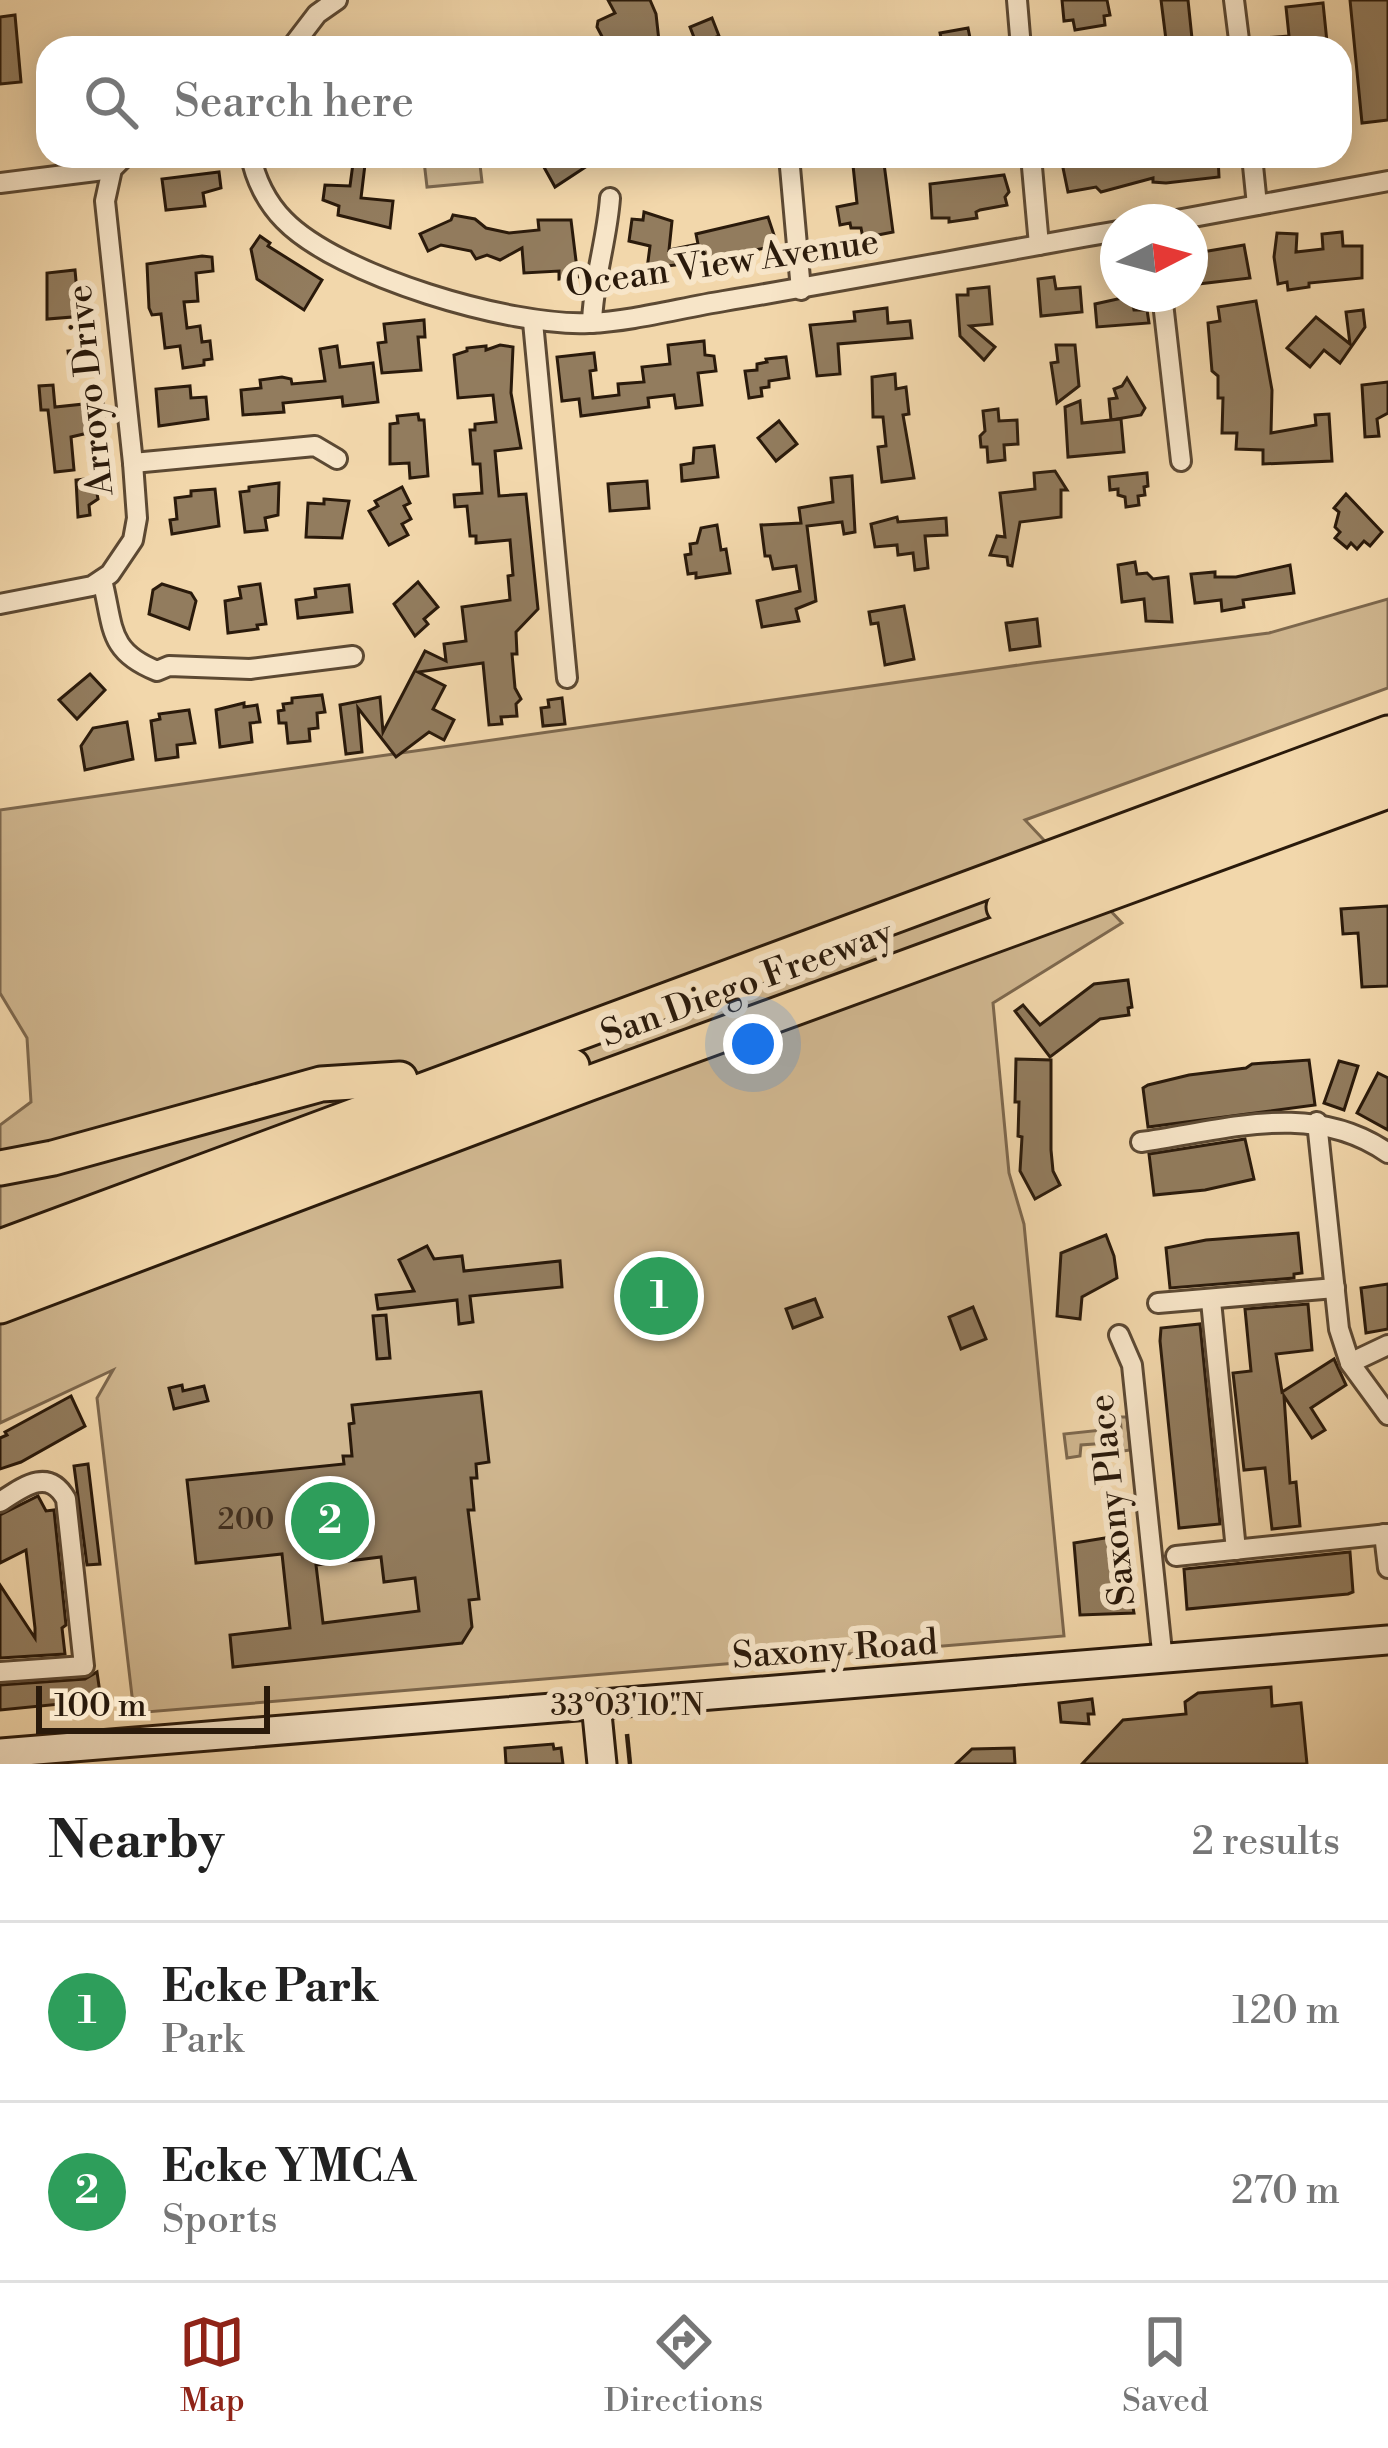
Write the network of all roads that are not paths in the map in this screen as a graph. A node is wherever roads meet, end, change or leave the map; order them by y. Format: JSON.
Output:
{"nodes":[{"id":1,"x":337,"y":0,"type":"edge"},
{"id":2,"x":1017,"y":0,"type":"edge"},
{"id":3,"x":1234,"y":0,"type":"edge"},
{"id":4,"x":300,"y":36,"type":"edge"},
{"id":5,"x":1020,"y":36,"type":"edge"},
{"id":6,"x":1238,"y":36,"type":"edge"},
{"id":7,"x":85,"y":168,"type":"edge"},
{"id":8,"x":117,"y":168,"type":"edge"},
{"id":9,"x":255,"y":168,"type":"edge"},
{"id":10,"x":790,"y":168,"type":"edge"},
{"id":11,"x":1032,"y":168,"type":"edge"},
{"id":12,"x":1253,"y":168,"type":"edge"},
{"id":13,"x":1388,"y":181,"type":"edge"},
{"id":14,"x":0,"y":183,"type":"edge"},
{"id":15,"x":610,"y":198,"type":"dead end"},
{"id":16,"x":1257,"y":205,"type":"junction"},
{"id":17,"x":1208,"y":214,"type":"edge"},
{"id":18,"x":1100,"y":234,"type":"edge"},
{"id":19,"x":1039,"y":245,"type":"junction"},
{"id":20,"x":801,"y":290,"type":"junction"},
{"id":21,"x":1164,"y":312,"type":"edge"},
{"id":22,"x":533,"y":322,"type":"junction"},
{"id":23,"x":592,"y":323,"type":"junction"},
{"id":24,"x":337,"y":459,"type":"dead end"},
{"id":25,"x":1180,"y":461,"type":"dead end"},
{"id":26,"x":133,"y":463,"type":"junction"},
{"id":27,"x":102,"y":580,"type":"junction"},
{"id":28,"x":0,"y":604,"type":"edge"},
{"id":29,"x":353,"y":656,"type":"dead end"},
{"id":30,"x":567,"y":678,"type":"dead end"},
{"id":31,"x":1388,"y":713,"type":"edge"},
{"id":32,"x":1388,"y":733,"type":"edge"},
{"id":33,"x":1388,"y":765,"type":"edge"},
{"id":34,"x":1388,"y":791,"type":"edge"},
{"id":35,"x":400,"y":1079,"type":"junction"},
{"id":36,"x":1317,"y":1122,"type":"junction"},
{"id":37,"x":1141,"y":1142,"type":"dead end"},
{"id":38,"x":1388,"y":1153,"type":"edge"},
{"id":39,"x":0,"y":1168,"type":"edge"},
{"id":40,"x":0,"y":1225,"type":"edge"},
{"id":41,"x":0,"y":1247,"type":"edge"},
{"id":42,"x":87,"y":1275,"type":"junction"},
{"id":43,"x":0,"y":1277,"type":"edge"},
{"id":44,"x":1335,"y":1288,"type":"junction"},
{"id":45,"x":1211,"y":1301,"type":"junction"},
{"id":46,"x":1158,"y":1304,"type":"dead end"},
{"id":47,"x":0,"y":1306,"type":"edge"},
{"id":48,"x":0,"y":1323,"type":"edge"},
{"id":49,"x":1119,"y":1335,"type":"dead end"},
{"id":50,"x":1388,"y":1346,"type":"edge"},
{"id":51,"x":1350,"y":1363,"type":"junction"},
{"id":52,"x":1388,"y":1414,"type":"edge"},
{"id":53,"x":0,"y":1502,"type":"edge"},
{"id":54,"x":1386,"y":1534,"type":"edge"},
{"id":55,"x":1237,"y":1550,"type":"junction"},
{"id":56,"x":1176,"y":1556,"type":"dead end"},
{"id":57,"x":1388,"y":1568,"type":"edge"},
{"id":58,"x":1388,"y":1640,"type":"edge"},
{"id":59,"x":1163,"y":1661,"type":"junction"},
{"id":60,"x":0,"y":1672,"type":"edge"},
{"id":61,"x":596,"y":1704,"type":"junction"},
{"id":62,"x":150,"y":1752,"type":"edge"},
{"id":63,"x":0,"y":1753,"type":"edge"},
{"id":64,"x":602,"y":1764,"type":"edge"}],
"edges":[{"from":1,"to":4,"type":"street"},
{"from":2,"to":5,"type":"street"},
{"from":3,"to":6,"type":"street"},
{"from":7,"to":14,"type":"street"},
{"from":8,"to":26,"type":"street","name":"Arroyo Drive"},
{"from":9,"to":22,"type":"street","name":"Ocean View Avenue"},
{"from":10,"to":20,"type":"street"},
{"from":11,"to":19,"type":"street"},
{"from":12,"to":16,"type":"street"},
{"from":13,"to":16,"type":"street"},
{"from":15,"to":23,"type":"street"},
{"from":16,"to":17,"type":"street"},
{"from":18,"to":19,"type":"street","name":"Ocean View Avenue"},
{"from":19,"to":20,"type":"street","name":"Ocean View Avenue"},
{"from":20,"to":23,"type":"street","name":"Ocean View Avenue"},
{"from":21,"to":25,"type":"street"},
{"from":22,"to":23,"type":"street","name":"Ocean View Avenue"},
{"from":22,"to":30,"type":"street"},
{"from":24,"to":26,"type":"street"},
{"from":26,"to":27,"type":"street","name":"Arroyo Drive"},
{"from":27,"to":28,"type":"street"},
{"from":27,"to":29,"type":"street"},
{"from":31,"to":35,"type":"highway","name":"San Diego Freeway"},
{"from":32,"to":41,"type":"highway"},
{"from":33,"to":43,"type":"highway"},
{"from":34,"to":42,"type":"highway","name":"San Diego Freeway"},
{"from":35,"to":39,"type":"highway"},
{"from":35,"to":40,"type":"highway","name":"San Diego Freeway"},
{"from":36,"to":37,"type":"street"},
{"from":36,"to":38,"type":"street"},
{"from":36,"to":44,"type":"street"},
{"from":42,"to":47,"type":"highway","name":"San Diego Freeway"},
{"from":42,"to":48,"type":"highway"},
{"from":44,"to":45,"type":"street"},
{"from":44,"to":51,"type":"street"},
{"from":45,"to":46,"type":"street"},
{"from":45,"to":55,"type":"street"},
{"from":49,"to":59,"type":"street","name":"Saxony Place"},
{"from":50,"to":51,"type":"street"},
{"from":51,"to":52,"type":"street"},
{"from":53,"to":60,"type":"street"},
{"from":54,"to":55,"type":"street"},
{"from":54,"to":57,"type":"street"},
{"from":55,"to":56,"type":"street"},
{"from":58,"to":59,"type":"street","name":"Saxony Road"},
{"from":59,"to":61,"type":"street","name":"Saxony Road"},
{"from":61,"to":62,"type":"street","name":"Saxony Road"},
{"from":61,"to":64,"type":"street"},
{"from":62,"to":63,"type":"street","name":"Saxony Road"}]}
